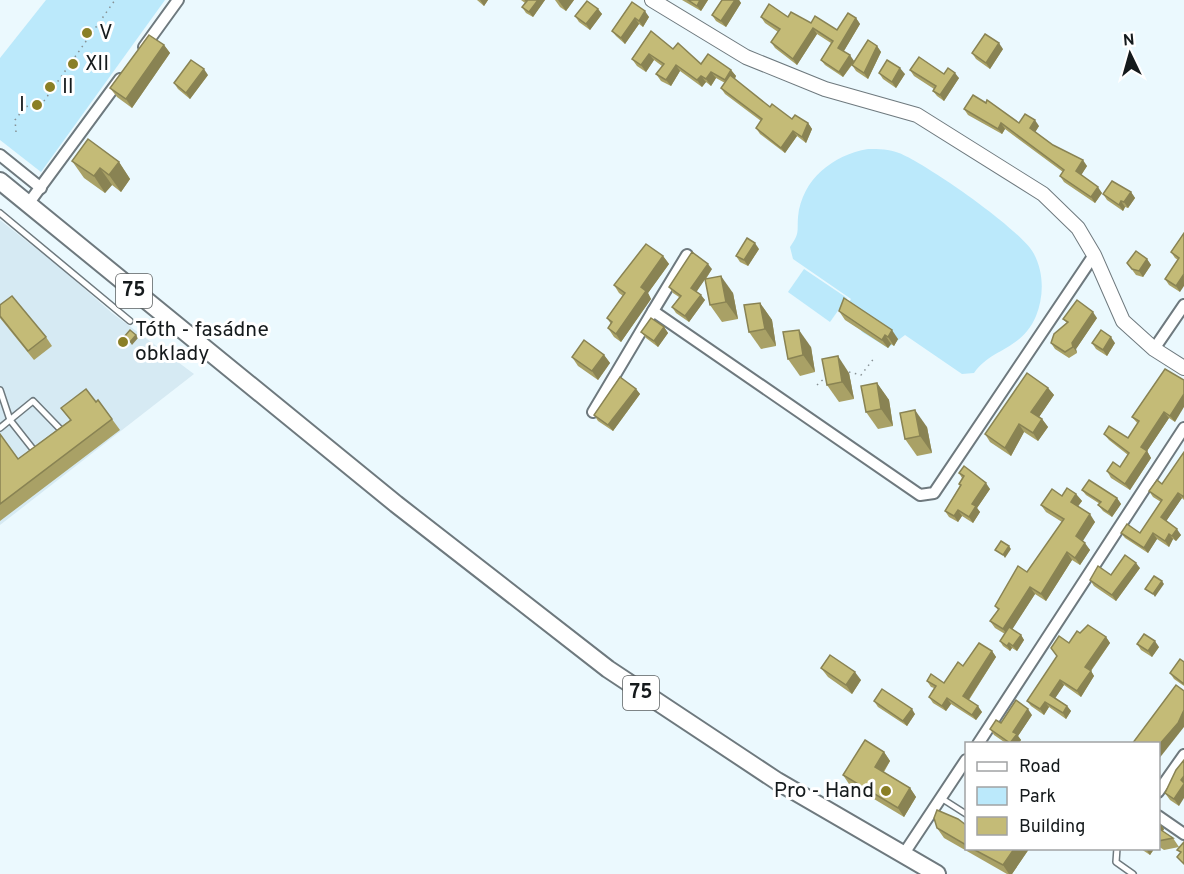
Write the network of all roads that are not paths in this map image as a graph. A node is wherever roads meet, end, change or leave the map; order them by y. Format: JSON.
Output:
{"nodes":[{"id":1,"x":178,"y":0,"type":"edge"},
{"id":2,"x":652,"y":0,"type":"edge"},
{"id":3,"x":137,"y":56,"type":"edge"},
{"id":4,"x":130,"y":66,"type":"edge"},
{"id":5,"x":0,"y":155,"type":"edge"},
{"id":6,"x":0,"y":181,"type":"edge"},
{"id":7,"x":41,"y":188,"type":"junction"},
{"id":8,"x":28,"y":204,"type":"junction"},
{"id":9,"x":0,"y":213,"type":"edge"},
{"id":10,"x":687,"y":255,"type":"edge"},
{"id":11,"x":1094,"y":255,"type":"junction"},
{"id":12,"x":1184,"y":305,"type":"edge"},
{"id":13,"x":653,"y":311,"type":"junction"},
{"id":14,"x":130,"y":321,"type":"dead end"},
{"id":15,"x":1154,"y":349,"type":"junction"},
{"id":16,"x":1184,"y":368,"type":"edge"},
{"id":17,"x":0,"y":390,"type":"edge"},
{"id":18,"x":593,"y":412,"type":"edge"},
{"id":19,"x":10,"y":420,"type":"junction"},
{"id":20,"x":0,"y":428,"type":"edge"},
{"id":21,"x":1184,"y":428,"type":"edge"},
{"id":22,"x":55,"y":440,"type":"edge"},
{"id":23,"x":45,"y":447,"type":"edge"},
{"id":24,"x":979,"y":742,"type":"edge"},
{"id":25,"x":1184,"y":755,"type":"edge"},
{"id":26,"x":965,"y":762,"type":"edge"},
{"id":27,"x":1160,"y":789,"type":"edge"},
{"id":28,"x":941,"y":798,"type":"junction"},
{"id":29,"x":965,"y":813,"type":"edge"},
{"id":30,"x":1160,"y":817,"type":"edge"},
{"id":31,"x":1184,"y":834,"type":"edge"},
{"id":32,"x":1118,"y":850,"type":"edge"},
{"id":33,"x":903,"y":855,"type":"junction"},
{"id":34,"x":937,"y":874,"type":"edge"},
{"id":35,"x":1133,"y":874,"type":"edge"}],
"edges":[{"from":1,"to":3,"type":"street"},
{"from":2,"to":11,"type":"street"},
{"from":4,"to":7,"type":"street"},
{"from":5,"to":7,"type":"street"},
{"from":6,"to":8,"type":"main road","number":"75"},
{"from":7,"to":8,"type":"street"},
{"from":8,"to":33,"type":"main road","number":"75"},
{"from":9,"to":14,"type":"lane"},
{"from":10,"to":13,"type":"street"},
{"from":11,"to":13,"type":"street"},
{"from":11,"to":15,"type":"street"},
{"from":12,"to":15,"type":"street"},
{"from":13,"to":18,"type":"street"},
{"from":15,"to":16,"type":"street"},
{"from":17,"to":19,"type":"lane"},
{"from":19,"to":20,"type":"lane"},
{"from":19,"to":22,"type":"lane"},
{"from":19,"to":23,"type":"lane"},
{"from":21,"to":24,"type":"street"},
{"from":25,"to":27,"type":"street"},
{"from":26,"to":28,"type":"street"},
{"from":28,"to":29,"type":"lane"},
{"from":28,"to":33,"type":"street"},
{"from":30,"to":31,"type":"street"},
{"from":32,"to":35,"type":"lane"},
{"from":33,"to":34,"type":"main road","number":"75"}]}
